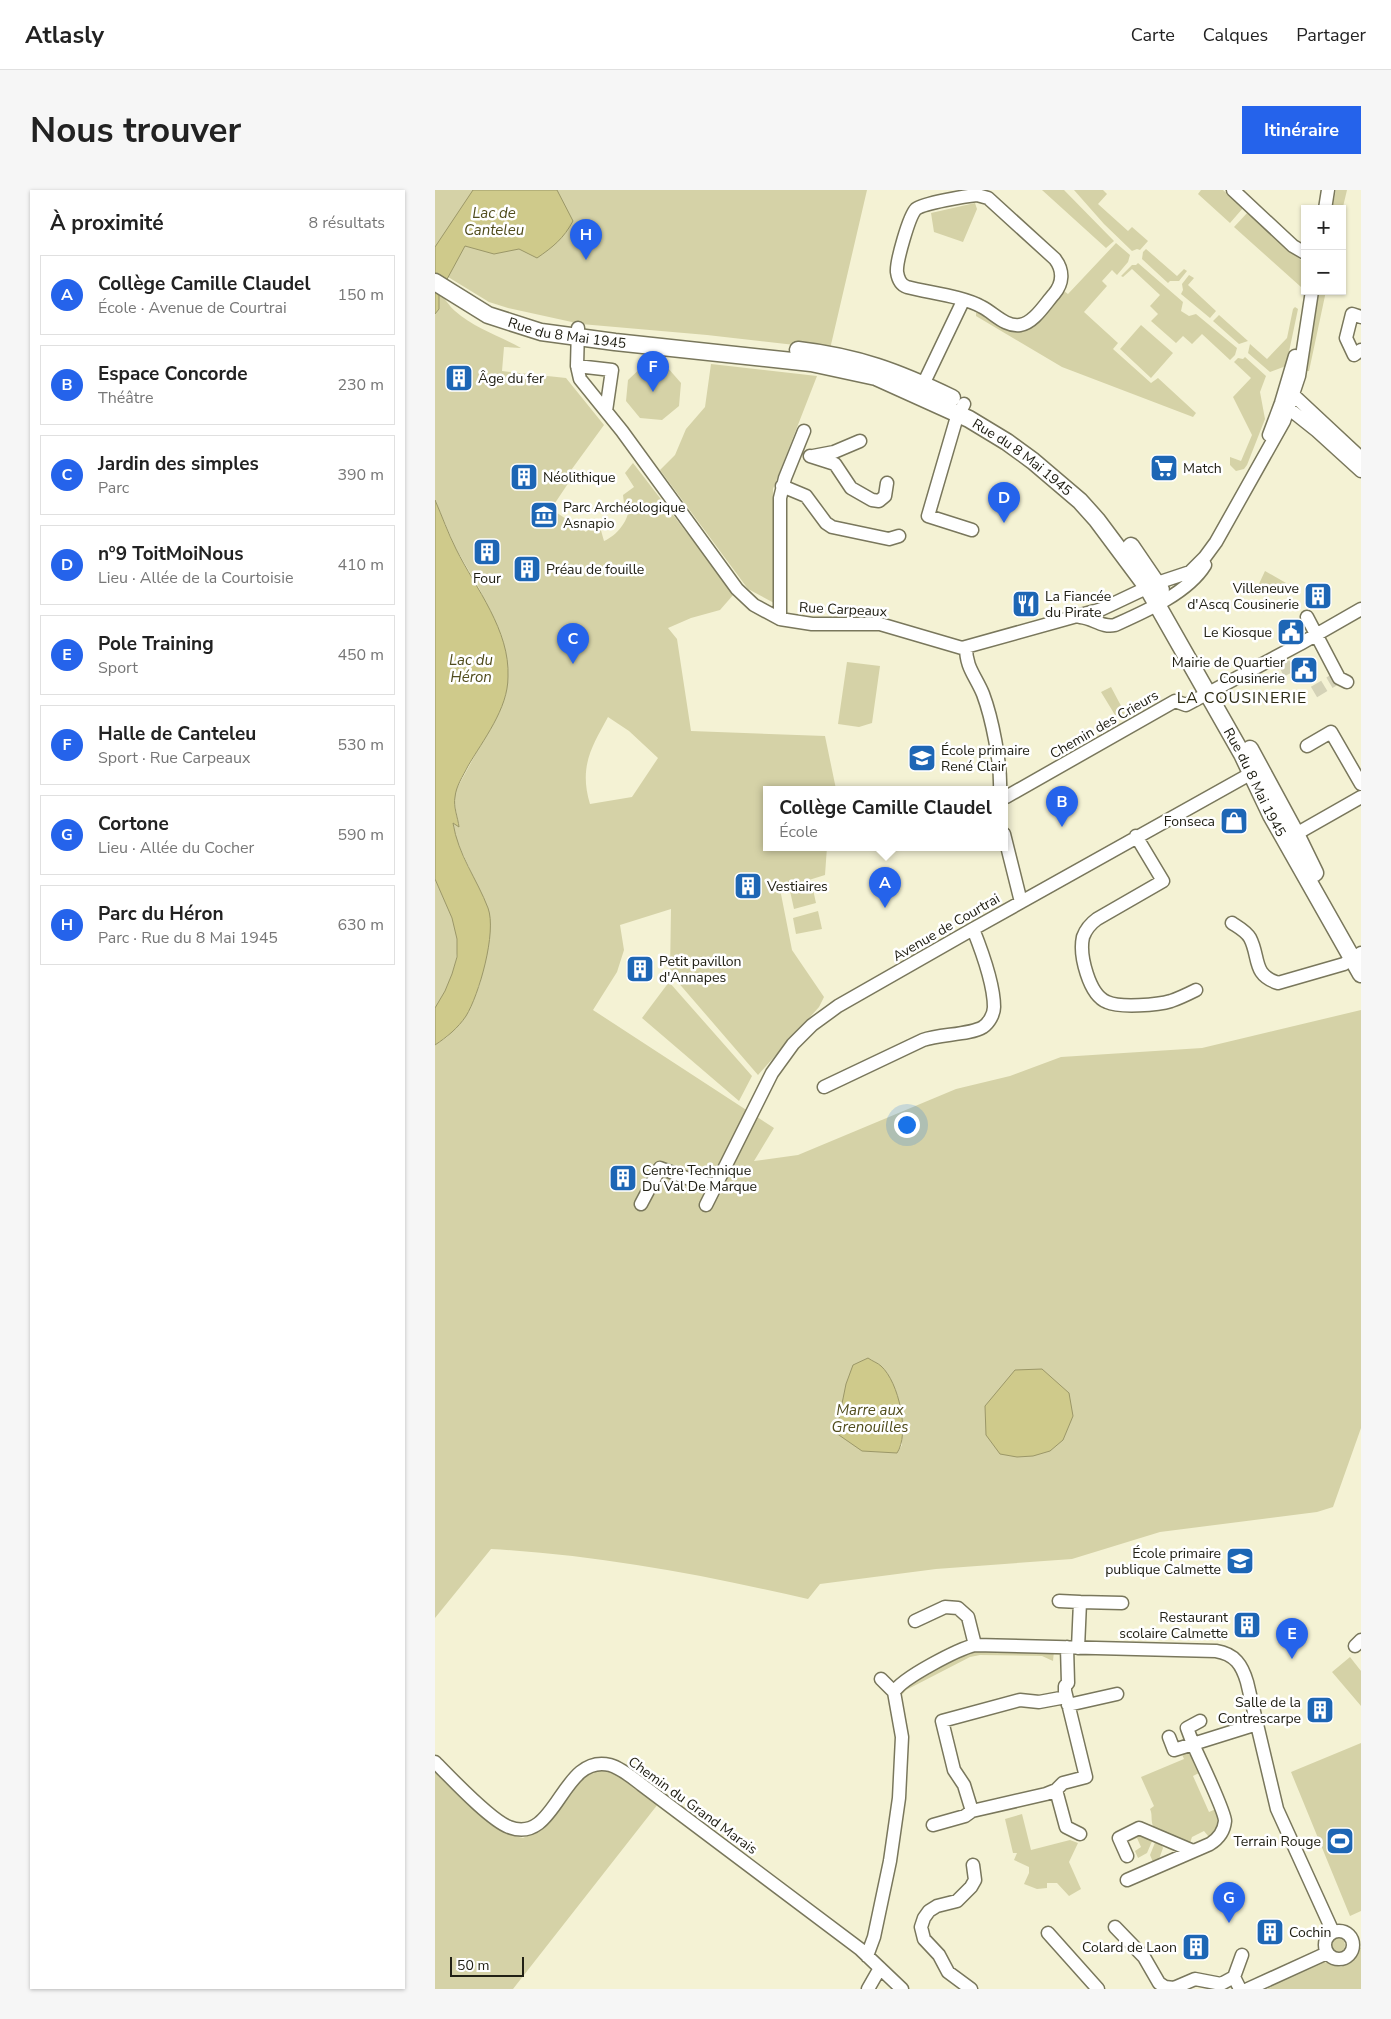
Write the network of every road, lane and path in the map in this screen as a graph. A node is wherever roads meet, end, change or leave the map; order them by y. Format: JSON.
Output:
{"nodes":[{"id":1,"x":1233,"y":190,"type":"edge"},
{"id":2,"x":1328,"y":190,"type":"edge"},
{"id":3,"x":1326,"y":205,"type":"edge"},
{"id":4,"x":1301,"y":251,"type":"edge"},
{"id":5,"x":435,"y":274,"type":"edge"},
{"id":6,"x":435,"y":282,"type":"edge"},
{"id":7,"x":453,"y":289,"type":"junction"},
{"id":8,"x":1310,"y":295,"type":"edge"},
{"id":9,"x":963,"y":301,"type":"junction"},
{"id":10,"x":1361,"y":317,"type":"edge"},
{"id":11,"x":578,"y":333,"type":"junction"},
{"id":12,"x":1361,"y":350,"type":"edge"},
{"id":13,"x":577,"y":366,"type":"junction"},
{"id":14,"x":921,"y":389,"type":"junction"},
{"id":15,"x":1290,"y":391,"type":"junction"},
{"id":16,"x":1285,"y":406,"type":"junction"},
{"id":17,"x":961,"y":408,"type":"junction"},
{"id":18,"x":606,"y":411,"type":"junction"},
{"id":19,"x":805,"y":431,"type":"dead end"},
{"id":20,"x":860,"y":441,"type":"dead end"},
{"id":21,"x":795,"y":453,"type":"junction"},
{"id":22,"x":810,"y":456,"type":"junction"},
{"id":23,"x":1359,"y":464,"type":"edge"},
{"id":24,"x":887,"y":483,"type":"dead end"},
{"id":25,"x":782,"y":486,"type":"junction"},
{"id":26,"x":971,"y":530,"type":"dead end"},
{"id":27,"x":899,"y":536,"type":"dead end"},
{"id":28,"x":1216,"y":542,"type":"junction"},
{"id":29,"x":1152,"y":585,"type":"junction"},
{"id":30,"x":1161,"y":602,"type":"junction"},
{"id":31,"x":1361,"y":609,"type":"edge"},
{"id":32,"x":1075,"y":617,"type":"junction"},
{"id":33,"x":1307,"y":617,"type":"dead end"},
{"id":34,"x":780,"y":618,"type":"junction"},
{"id":35,"x":1316,"y":635,"type":"junction"},
{"id":36,"x":966,"y":647,"type":"junction"},
{"id":37,"x":1340,"y":680,"type":"dead end"},
{"id":38,"x":1211,"y":691,"type":"junction"},
{"id":39,"x":1307,"y":746,"type":"dead end"},
{"id":40,"x":1256,"y":771,"type":"junction"},
{"id":41,"x":1361,"y":784,"type":"edge"},
{"id":42,"x":1000,"y":786,"type":"edge"},
{"id":43,"x":1008,"y":796,"type":"edge"},
{"id":44,"x":1361,"y":797,"type":"edge"},
{"id":45,"x":1136,"y":836,"type":"junction"},
{"id":46,"x":1290,"y":837,"type":"junction"},
{"id":47,"x":1008,"y":850,"type":"edge"},
{"id":48,"x":1021,"y":902,"type":"junction"},
{"id":49,"x":1232,"y":923,"type":"dead end"},
{"id":50,"x":973,"y":928,"type":"junction"},
{"id":51,"x":1358,"y":955,"type":"edge"},
{"id":52,"x":1361,"y":974,"type":"edge"},
{"id":53,"x":1196,"y":990,"type":"dead end"},
{"id":54,"x":825,"y":1087,"type":"dead end"},
{"id":55,"x":716,"y":1185,"type":"junction"},
{"id":56,"x":641,"y":1204,"type":"dead end"},
{"id":57,"x":707,"y":1204,"type":"dead end"},
{"id":58,"x":1059,"y":1601,"type":"dead end"},
{"id":59,"x":1080,"y":1602,"type":"junction"},
{"id":60,"x":1122,"y":1604,"type":"dead end"},
{"id":61,"x":915,"y":1621,"type":"dead end"},
{"id":62,"x":975,"y":1645,"type":"junction"},
{"id":63,"x":1072,"y":1648,"type":"junction"},
{"id":64,"x":881,"y":1679,"type":"dead end"},
{"id":65,"x":894,"y":1692,"type":"junction"},
{"id":66,"x":1117,"y":1694,"type":"dead end"},
{"id":67,"x":1067,"y":1701,"type":"junction"},
{"id":68,"x":1200,"y":1721,"type":"dead end"},
{"id":69,"x":1257,"y":1724,"type":"junction"},
{"id":70,"x":1169,"y":1737,"type":"dead end"},
{"id":71,"x":1193,"y":1744,"type":"junction"},
{"id":72,"x":435,"y":1762,"type":"edge"},
{"id":73,"x":1056,"y":1790,"type":"junction"},
{"id":74,"x":972,"y":1811,"type":"junction"},
{"id":75,"x":933,"y":1825,"type":"dead end"},
{"id":76,"x":1080,"y":1834,"type":"dead end"},
{"id":77,"x":1193,"y":1851,"type":"junction"},
{"id":78,"x":1127,"y":1856,"type":"dead end"},
{"id":79,"x":973,"y":1865,"type":"dead end"},
{"id":80,"x":1127,"y":1880,"type":"dead end"},
{"id":81,"x":1115,"y":1927,"type":"dead end"},
{"id":82,"x":1333,"y":1932,"type":"junction"},
{"id":83,"x":1047,"y":1933,"type":"dead end"},
{"id":84,"x":1357,"y":1940,"type":"edge"},
{"id":85,"x":1327,"y":1953,"type":"junction"},
{"id":86,"x":1242,"y":1955,"type":"dead end"},
{"id":87,"x":867,"y":1956,"type":"junction"},
{"id":88,"x":880,"y":1968,"type":"junction"},
{"id":89,"x":1237,"y":1983,"type":"edge"},
{"id":90,"x":868,"y":1989,"type":"edge"},
{"id":91,"x":902,"y":1989,"type":"edge"},
{"id":92,"x":971,"y":1989,"type":"edge"},
{"id":93,"x":1098,"y":1989,"type":"edge"},
{"id":94,"x":1248,"y":1989,"type":"edge"}],
"edges":[{"from":1,"to":4,"type":"street"},
{"from":2,"to":3,"type":"street"},
{"from":5,"to":7,"type":"main road","name":"Rue du 8 Mai 1945"},
{"from":6,"to":7,"type":"main road","name":"Rue du 8 Mai 1945"},
{"from":7,"to":11,"type":"main road","name":"Rue du 8 Mai 1945"},
{"from":8,"to":15,"type":"street"},
{"from":9,"to":9,"type":"street"},
{"from":9,"to":14,"type":"street"},
{"from":10,"to":12,"type":"street"},
{"from":11,"to":13,"type":"street","name":"Rue Carpeaux"},
{"from":11,"to":14,"type":"main road","name":"Rue du 8 Mai 1945"},
{"from":13,"to":18,"type":"street","name":"Rue Carpeaux"},
{"from":13,"to":18,"type":"street"},
{"from":14,"to":17,"type":"main road","name":"Rue du 8 Mai 1945"},
{"from":15,"to":16,"type":"street"},
{"from":15,"to":23,"type":"street"},
{"from":16,"to":23,"type":"street"},
{"from":16,"to":28,"type":"street"},
{"from":17,"to":26,"type":"street"},
{"from":17,"to":29,"type":"main road","name":"Rue du 8 Mai 1945"},
{"from":18,"to":34,"type":"street","name":"Rue Carpeaux"},
{"from":19,"to":21,"type":"street"},
{"from":20,"to":22,"type":"street"},
{"from":21,"to":22,"type":"street"},
{"from":21,"to":25,"type":"street"},
{"from":22,"to":24,"type":"street"},
{"from":25,"to":27,"type":"street"},
{"from":25,"to":34,"type":"street"},
{"from":28,"to":29,"type":"street"},
{"from":28,"to":30,"type":"street"},
{"from":29,"to":30,"type":"main road","name":"Rue du 8 Mai 1945"},
{"from":29,"to":32,"type":"street"},
{"from":30,"to":32,"type":"street"},
{"from":30,"to":38,"type":"main road","name":"Rue du 8 Mai 1945"},
{"from":31,"to":35,"type":"street","name":"Chemin des Crieurs"},
{"from":32,"to":36,"type":"street"},
{"from":33,"to":35,"type":"street"},
{"from":34,"to":36,"type":"street","name":"Rue Carpeaux"},
{"from":35,"to":37,"type":"street"},
{"from":35,"to":38,"type":"street","name":"Chemin des Crieurs"},
{"from":36,"to":42,"type":"street"},
{"from":38,"to":40,"type":"main road","name":"Rue du 8 Mai 1945"},
{"from":38,"to":43,"type":"street","name":"Chemin des Crieurs"},
{"from":39,"to":41,"type":"street"},
{"from":40,"to":45,"type":"street","name":"Avenue de Courtrai"},
{"from":40,"to":46,"type":"main road","name":"Rue du 8 Mai 1945"},
{"from":44,"to":46,"type":"street"},
{"from":45,"to":48,"type":"street","name":"Avenue de Courtrai"},
{"from":45,"to":53,"type":"street"},
{"from":46,"to":51,"type":"main road","name":"Rue du 8 Mai 1945"},
{"from":47,"to":48,"type":"street"},
{"from":48,"to":50,"type":"street","name":"Avenue de Courtrai"},
{"from":49,"to":51,"type":"street"},
{"from":50,"to":54,"type":"street"},
{"from":50,"to":55,"type":"street","name":"Avenue de Courtrai"},
{"from":51,"to":52,"type":"main road","name":"Rue du 8 Mai 1945"},
{"from":55,"to":56,"type":"street"},
{"from":55,"to":57,"type":"street","name":"Avenue de Courtrai"},
{"from":58,"to":59,"type":"street"},
{"from":59,"to":60,"type":"street"},
{"from":59,"to":63,"type":"street"},
{"from":61,"to":62,"type":"street"},
{"from":62,"to":63,"type":"street"},
{"from":62,"to":65,"type":"street"},
{"from":63,"to":67,"type":"street"},
{"from":63,"to":69,"type":"street"},
{"from":64,"to":65,"type":"street"},
{"from":65,"to":87,"type":"street"},
{"from":66,"to":67,"type":"street"},
{"from":67,"to":73,"type":"street"},
{"from":67,"to":74,"type":"street"},
{"from":68,"to":71,"type":"street"},
{"from":69,"to":71,"type":"street"},
{"from":69,"to":82,"type":"street"},
{"from":70,"to":71,"type":"street"},
{"from":71,"to":77,"type":"street"},
{"from":72,"to":87,"type":"street","name":"Chemin du Grand Marais"},
{"from":73,"to":74,"type":"street"},
{"from":73,"to":76,"type":"street"},
{"from":74,"to":75,"type":"street"},
{"from":77,"to":78,"type":"street"},
{"from":77,"to":80,"type":"street"},
{"from":79,"to":92,"type":"street"},
{"from":81,"to":89,"type":"street"},
{"from":82,"to":84,"type":"street"},
{"from":82,"to":85,"type":"street"},
{"from":83,"to":93,"type":"street"},
{"from":84,"to":85,"type":"street"},
{"from":85,"to":94,"type":"street"},
{"from":86,"to":89,"type":"street"},
{"from":87,"to":88,"type":"street","name":"Chemin du Grand Marais"},
{"from":88,"to":90,"type":"street"},
{"from":88,"to":91,"type":"street","name":"Chemin du Grand Marais"}]}
